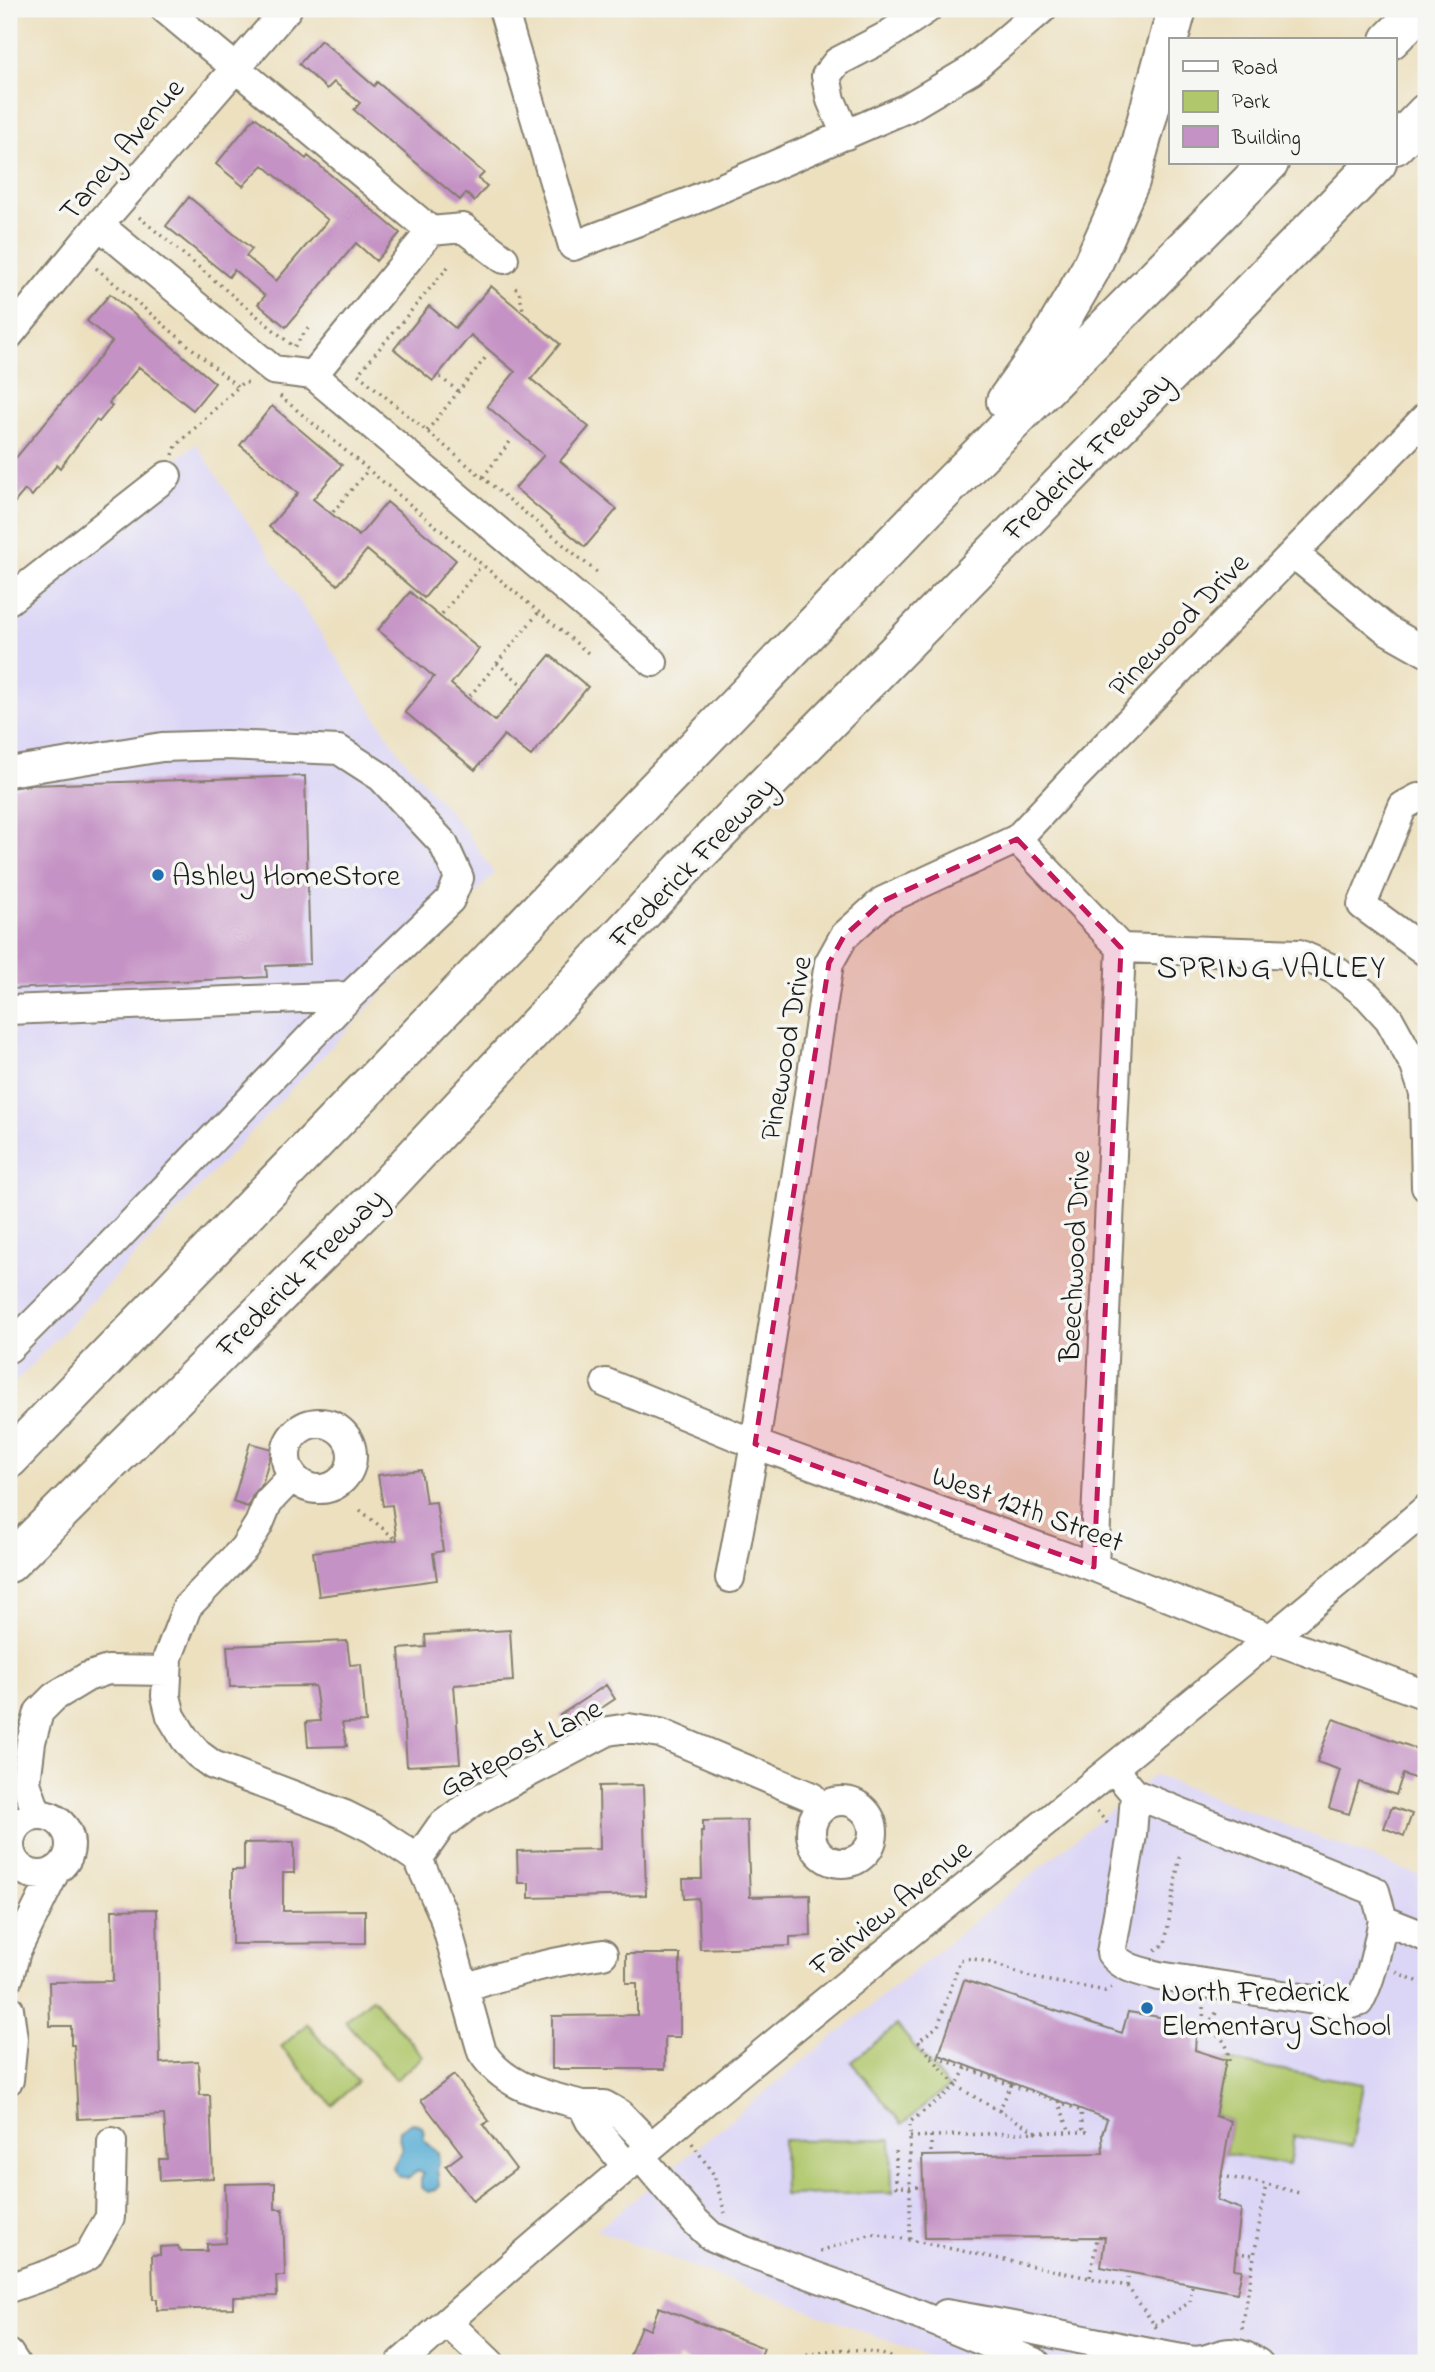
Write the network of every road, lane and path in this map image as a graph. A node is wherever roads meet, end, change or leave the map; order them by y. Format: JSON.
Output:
{"nodes":[{"id":1,"x":165,"y":9,"type":"edge"},
{"id":2,"x":287,"y":9,"type":"edge"},
{"id":3,"x":503,"y":9,"type":"edge"},
{"id":4,"x":927,"y":9,"type":"edge"},
{"id":5,"x":1042,"y":9,"type":"edge"},
{"id":6,"x":1177,"y":9,"type":"edge"},
{"id":7,"x":1421,"y":9,"type":"edge"},
{"id":8,"x":1169,"y":38,"type":"edge"},
{"id":9,"x":1169,"y":38,"type":"edge"},
{"id":10,"x":1392,"y":38,"type":"edge"},
{"id":11,"x":235,"y":67,"type":"junction"},
{"id":12,"x":1426,"y":113,"type":"edge"},
{"id":13,"x":846,"y":135,"type":"junction"},
{"id":14,"x":1396,"y":144,"type":"edge"},
{"id":15,"x":1268,"y":164,"type":"edge"},
{"id":16,"x":1376,"y":164,"type":"edge"},
{"id":17,"x":139,"y":217,"type":"dead end"},
{"id":18,"x":99,"y":225,"type":"junction"},
{"id":19,"x":431,"y":231,"type":"junction"},
{"id":20,"x":504,"y":260,"type":"dead end"},
{"id":21,"x":448,"y":267,"type":"dead end"},
{"id":22,"x":96,"y":268,"type":"dead end"},
{"id":23,"x":515,"y":288,"type":"dead end"},
{"id":24,"x":523,"y":310,"type":"dead end"},
{"id":25,"x":309,"y":327,"type":"dead end"},
{"id":26,"x":9,"y":335,"type":"edge"},
{"id":27,"x":486,"y":357,"type":"dead end"},
{"id":28,"x":313,"y":375,"type":"junction"},
{"id":29,"x":440,"y":377,"type":"dead end"},
{"id":30,"x":255,"y":384,"type":"dead end"},
{"id":31,"x":238,"y":387,"type":"junction"},
{"id":32,"x":458,"y":391,"type":"junction"},
{"id":33,"x":277,"y":393,"type":"dead end"},
{"id":34,"x":1426,"y":417,"type":"edge"},
{"id":35,"x":426,"y":431,"type":"junction"},
{"id":36,"x":512,"y":439,"type":"dead end"},
{"id":37,"x":368,"y":470,"type":"junction"},
{"id":38,"x":167,"y":476,"type":"joint"},
{"id":39,"x":483,"y":477,"type":"junction"},
{"id":40,"x":937,"y":498,"type":"junction"},
{"id":41,"x":333,"y":512,"type":"dead end"},
{"id":42,"x":1294,"y":554,"type":"junction"},
{"id":43,"x":482,"y":565,"type":"junction"},
{"id":44,"x":600,"y":575,"type":"dead end"},
{"id":45,"x":9,"y":600,"type":"edge"},
{"id":46,"x":539,"y":612,"type":"junction"},
{"id":47,"x":442,"y":614,"type":"dead end"},
{"id":48,"x":1426,"y":652,"type":"edge"},
{"id":49,"x":588,"y":653,"type":"dead end"},
{"id":50,"x":653,"y":662,"type":"dead end"},
{"id":51,"x":497,"y":663,"type":"junction"},
{"id":52,"x":520,"y":682,"type":"dead end"},
{"id":53,"x":470,"y":695,"type":"dead end"},
{"id":54,"x":9,"y":772,"type":"edge"},
{"id":55,"x":1426,"y":798,"type":"edge"},
{"id":56,"x":1017,"y":839,"type":"junction"},
{"id":57,"x":1121,"y":948,"type":"junction"},
{"id":58,"x":1426,"y":952,"type":"edge"},
{"id":59,"x":350,"y":996,"type":"junction"},
{"id":60,"x":9,"y":1010,"type":"edge"},
{"id":61,"x":1421,"y":1062,"type":"edge"},
{"id":62,"x":1426,"y":1187,"type":"edge"},
{"id":63,"x":9,"y":1348,"type":"edge"},
{"id":64,"x":606,"y":1383,"type":"dead end"},
{"id":65,"x":57,"y":1410,"type":"junction"},
{"id":66,"x":755,"y":1444,"type":"junction"},
{"id":67,"x":9,"y":1449,"type":"edge"},
{"id":68,"x":9,"y":1459,"type":"edge"},
{"id":69,"x":292,"y":1477,"type":"dead end"},
{"id":70,"x":1426,"y":1509,"type":"edge"},
{"id":71,"x":360,"y":1510,"type":"dead end"},
{"id":72,"x":397,"y":1540,"type":"dead end"},
{"id":73,"x":14,"y":1558,"type":"edge"},
{"id":74,"x":1094,"y":1567,"type":"junction"},
{"id":75,"x":730,"y":1578,"type":"dead end"},
{"id":76,"x":9,"y":1595,"type":"edge"},
{"id":77,"x":1273,"y":1639,"type":"junction"},
{"id":78,"x":167,"y":1671,"type":"junction"},
{"id":79,"x":1426,"y":1695,"type":"edge"},
{"id":80,"x":1114,"y":1768,"type":"junction"},
{"id":81,"x":1135,"y":1794,"type":"junction"},
{"id":82,"x":820,"y":1808,"type":"dead end"},
{"id":83,"x":37,"y":1814,"type":"junction"},
{"id":84,"x":1180,"y":1854,"type":"dead end"},
{"id":85,"x":418,"y":1859,"type":"junction"},
{"id":86,"x":57,"y":1870,"type":"junction"},
{"id":87,"x":1383,"y":1920,"type":"junction"},
{"id":88,"x":1426,"y":1937,"type":"edge"},
{"id":89,"x":1153,"y":1951,"type":"dead end"},
{"id":90,"x":603,"y":1954,"type":"dead end"},
{"id":91,"x":1388,"y":1968,"type":"dead end"},
{"id":92,"x":9,"y":1977,"type":"edge"},
{"id":93,"x":1120,"y":1982,"type":"dead end"},
{"id":94,"x":1426,"y":1985,"type":"edge"},
{"id":95,"x":465,"y":1988,"type":"junction"},
{"id":96,"x":1203,"y":2005,"type":"dead end"},
{"id":97,"x":1220,"y":2008,"type":"dead end"},
{"id":98,"x":9,"y":2009,"type":"edge"},
{"id":99,"x":1204,"y":2030,"type":"junction"},
{"id":100,"x":929,"y":2053,"type":"junction"},
{"id":101,"x":1230,"y":2061,"type":"dead end"},
{"id":102,"x":966,"y":2068,"type":"junction"},
{"id":103,"x":9,"y":2080,"type":"edge"},
{"id":104,"x":956,"y":2085,"type":"junction"},
{"id":105,"x":1011,"y":2085,"type":"junction"},
{"id":106,"x":1058,"y":2101,"type":"junction"},
{"id":107,"x":999,"y":2111,"type":"junction"},
{"id":108,"x":1036,"y":2132,"type":"junction"},
{"id":109,"x":1070,"y":2132,"type":"junction"},
{"id":110,"x":1083,"y":2132,"type":"junction"},
{"id":111,"x":1091,"y":2132,"type":"dead end"},
{"id":112,"x":931,"y":2136,"type":"junction"},
{"id":113,"x":910,"y":2137,"type":"junction"},
{"id":114,"x":112,"y":2142,"type":"dead end"},
{"id":115,"x":692,"y":2143,"type":"dead end"},
{"id":116,"x":895,"y":2151,"type":"dead end"},
{"id":117,"x":639,"y":2156,"type":"junction"},
{"id":118,"x":931,"y":2156,"type":"dead end"},
{"id":119,"x":1221,"y":2176,"type":"dead end"},
{"id":120,"x":1266,"y":2184,"type":"junction"},
{"id":121,"x":923,"y":2187,"type":"dead end"},
{"id":122,"x":910,"y":2188,"type":"junction"},
{"id":123,"x":1303,"y":2194,"type":"dead end"},
{"id":124,"x":728,"y":2218,"type":"dead end"},
{"id":125,"x":910,"y":2239,"type":"junction"},
{"id":126,"x":1097,"y":2239,"type":"dead end"},
{"id":127,"x":814,"y":2253,"type":"dead end"},
{"id":128,"x":1236,"y":2253,"type":"dead end"},
{"id":129,"x":1254,"y":2255,"type":"junction"},
{"id":130,"x":1129,"y":2272,"type":"dead end"},
{"id":131,"x":1090,"y":2277,"type":"junction"},
{"id":132,"x":1192,"y":2285,"type":"dead end"},
{"id":133,"x":1127,"y":2286,"type":"junction"},
{"id":134,"x":9,"y":2288,"type":"edge"},
{"id":135,"x":902,"y":2308,"type":"junction"},
{"id":136,"x":447,"y":2322,"type":"junction"},
{"id":137,"x":1154,"y":2325,"type":"junction"},
{"id":138,"x":1161,"y":2334,"type":"dead end"},
{"id":139,"x":1241,"y":2334,"type":"dead end"},
{"id":140,"x":9,"y":2354,"type":"edge"},
{"id":141,"x":15,"y":2363,"type":"edge"},
{"id":142,"x":401,"y":2363,"type":"edge"},
{"id":143,"x":490,"y":2363,"type":"edge"},
{"id":144,"x":787,"y":2363,"type":"edge"},
{"id":145,"x":904,"y":2363,"type":"edge"},
{"id":146,"x":1036,"y":2363,"type":"edge"},
{"id":147,"x":1258,"y":2363,"type":"edge"}],
"edges":[{"from":1,"to":11,"type":"street"},
{"from":2,"to":11,"type":"street","name":"Taney Avenue"},
{"from":3,"to":13,"type":"street"},
{"from":4,"to":13,"type":"street"},
{"from":5,"to":13,"type":"street"},
{"from":6,"to":8,"type":"highway"},
{"from":7,"to":10,"type":"highway"},
{"from":9,"to":40,"type":"highway"},
{"from":11,"to":18,"type":"street","name":"Taney Avenue"},
{"from":11,"to":19,"type":"street"},
{"from":12,"to":14,"type":"highway"},
{"from":15,"to":40,"type":"highway"},
{"from":16,"to":73,"type":"highway","name":"Frederick Freeway"},
{"from":17,"to":25,"type":"path"},
{"from":18,"to":26,"type":"street","name":"Taney Avenue"},
{"from":18,"to":28,"type":"street"},
{"from":19,"to":20,"type":"street"},
{"from":19,"to":28,"type":"street"},
{"from":21,"to":35,"type":"path"},
{"from":22,"to":31,"type":"path"},
{"from":23,"to":24,"type":"path"},
{"from":27,"to":32,"type":"path"},
{"from":28,"to":50,"type":"street"},
{"from":29,"to":32,"type":"path"},
{"from":30,"to":31,"type":"path"},
{"from":31,"to":38,"type":"path"},
{"from":32,"to":35,"type":"path"},
{"from":33,"to":37,"type":"path"},
{"from":34,"to":42,"type":"street","name":"Pinewood Drive"},
{"from":35,"to":39,"type":"path"},
{"from":36,"to":39,"type":"path"},
{"from":37,"to":41,"type":"path"},
{"from":37,"to":43,"type":"path"},
{"from":38,"to":45,"type":"street"},
{"from":39,"to":44,"type":"path"},
{"from":40,"to":65,"type":"highway"},
{"from":42,"to":48,"type":"street"},
{"from":42,"to":56,"type":"street","name":"Pinewood Drive"},
{"from":43,"to":46,"type":"path"},
{"from":43,"to":47,"type":"path"},
{"from":46,"to":49,"type":"path"},
{"from":46,"to":51,"type":"path"},
{"from":51,"to":52,"type":"path"},
{"from":51,"to":53,"type":"path"},
{"from":54,"to":59,"type":"street"},
{"from":55,"to":58,"type":"street"},
{"from":56,"to":57,"type":"street"},
{"from":56,"to":66,"type":"street","name":"Pinewood Drive"},
{"from":57,"to":61,"type":"street"},
{"from":57,"to":74,"type":"street","name":"Beechwood Drive"},
{"from":59,"to":60,"type":"street"},
{"from":59,"to":63,"type":"street"},
{"from":61,"to":62,"type":"street"},
{"from":64,"to":66,"type":"street","name":"West 12th Street"},
{"from":65,"to":67,"type":"highway"},
{"from":65,"to":68,"type":"highway"},
{"from":66,"to":74,"type":"street","name":"West 12th Street"},
{"from":66,"to":75,"type":"street","name":"Pinewood Drive"},
{"from":69,"to":78,"type":"street"},
{"from":70,"to":77,"type":"street","name":"Fairview Avenue"},
{"from":71,"to":72,"type":"path"},
{"from":73,"to":76,"type":"highway"},
{"from":74,"to":77,"type":"street","name":"West 12th Street"},
{"from":77,"to":79,"type":"street","name":"West 12th Street"},
{"from":77,"to":80,"type":"street","name":"Fairview Avenue"},
{"from":78,"to":83,"type":"street"},
{"from":78,"to":85,"type":"street"},
{"from":80,"to":81,"type":"street"},
{"from":80,"to":117,"type":"street","name":"Fairview Avenue"},
{"from":81,"to":87,"type":"street"},
{"from":81,"to":87,"type":"street"},
{"from":82,"to":85,"type":"street","name":"Gatepost Lane"},
{"from":83,"to":86,"type":"street"},
{"from":83,"to":86,"type":"street"},
{"from":84,"to":89,"type":"path"},
{"from":85,"to":95,"type":"street"},
{"from":86,"to":92,"type":"street"},
{"from":87,"to":88,"type":"street"},
{"from":90,"to":95,"type":"street"},
{"from":91,"to":94,"type":"path"},
{"from":93,"to":100,"type":"path"},
{"from":95,"to":117,"type":"street"},
{"from":96,"to":99,"type":"path"},
{"from":97,"to":99,"type":"path"},
{"from":98,"to":103,"type":"street"},
{"from":99,"to":101,"type":"path"},
{"from":100,"to":102,"type":"path"},
{"from":100,"to":104,"type":"path"},
{"from":102,"to":104,"type":"path"},
{"from":102,"to":105,"type":"path"},
{"from":104,"to":107,"type":"path"},
{"from":104,"to":113,"type":"path"},
{"from":105,"to":106,"type":"path"},
{"from":105,"to":107,"type":"path"},
{"from":106,"to":109,"type":"path"},
{"from":106,"to":110,"type":"path"},
{"from":107,"to":108,"type":"path"},
{"from":108,"to":109,"type":"path"},
{"from":108,"to":112,"type":"path"},
{"from":109,"to":110,"type":"path"},
{"from":110,"to":111,"type":"path"},
{"from":112,"to":113,"type":"path"},
{"from":112,"to":118,"type":"path"},
{"from":113,"to":122,"type":"path"},
{"from":114,"to":134,"type":"street"},
{"from":115,"to":124,"type":"path"},
{"from":116,"to":122,"type":"path"},
{"from":117,"to":135,"type":"street"},
{"from":117,"to":136,"type":"street","name":"Fairview Avenue"},
{"from":119,"to":120,"type":"path"},
{"from":120,"to":123,"type":"path"},
{"from":120,"to":129,"type":"path"},
{"from":121,"to":122,"type":"path"},
{"from":122,"to":125,"type":"path"},
{"from":125,"to":127,"type":"path"},
{"from":125,"to":131,"type":"path"},
{"from":126,"to":131,"type":"path"},
{"from":128,"to":129,"type":"path"},
{"from":129,"to":139,"type":"path"},
{"from":130,"to":133,"type":"path"},
{"from":131,"to":133,"type":"path"},
{"from":132,"to":137,"type":"path"},
{"from":133,"to":137,"type":"path"},
{"from":135,"to":146,"type":"street"},
{"from":135,"to":147,"type":"street"},
{"from":136,"to":142,"type":"street","name":"Fairview Avenue"},
{"from":136,"to":143,"type":"street"},
{"from":137,"to":138,"type":"path"},
{"from":140,"to":141,"type":"street"},
{"from":144,"to":145,"type":"path"}]}
